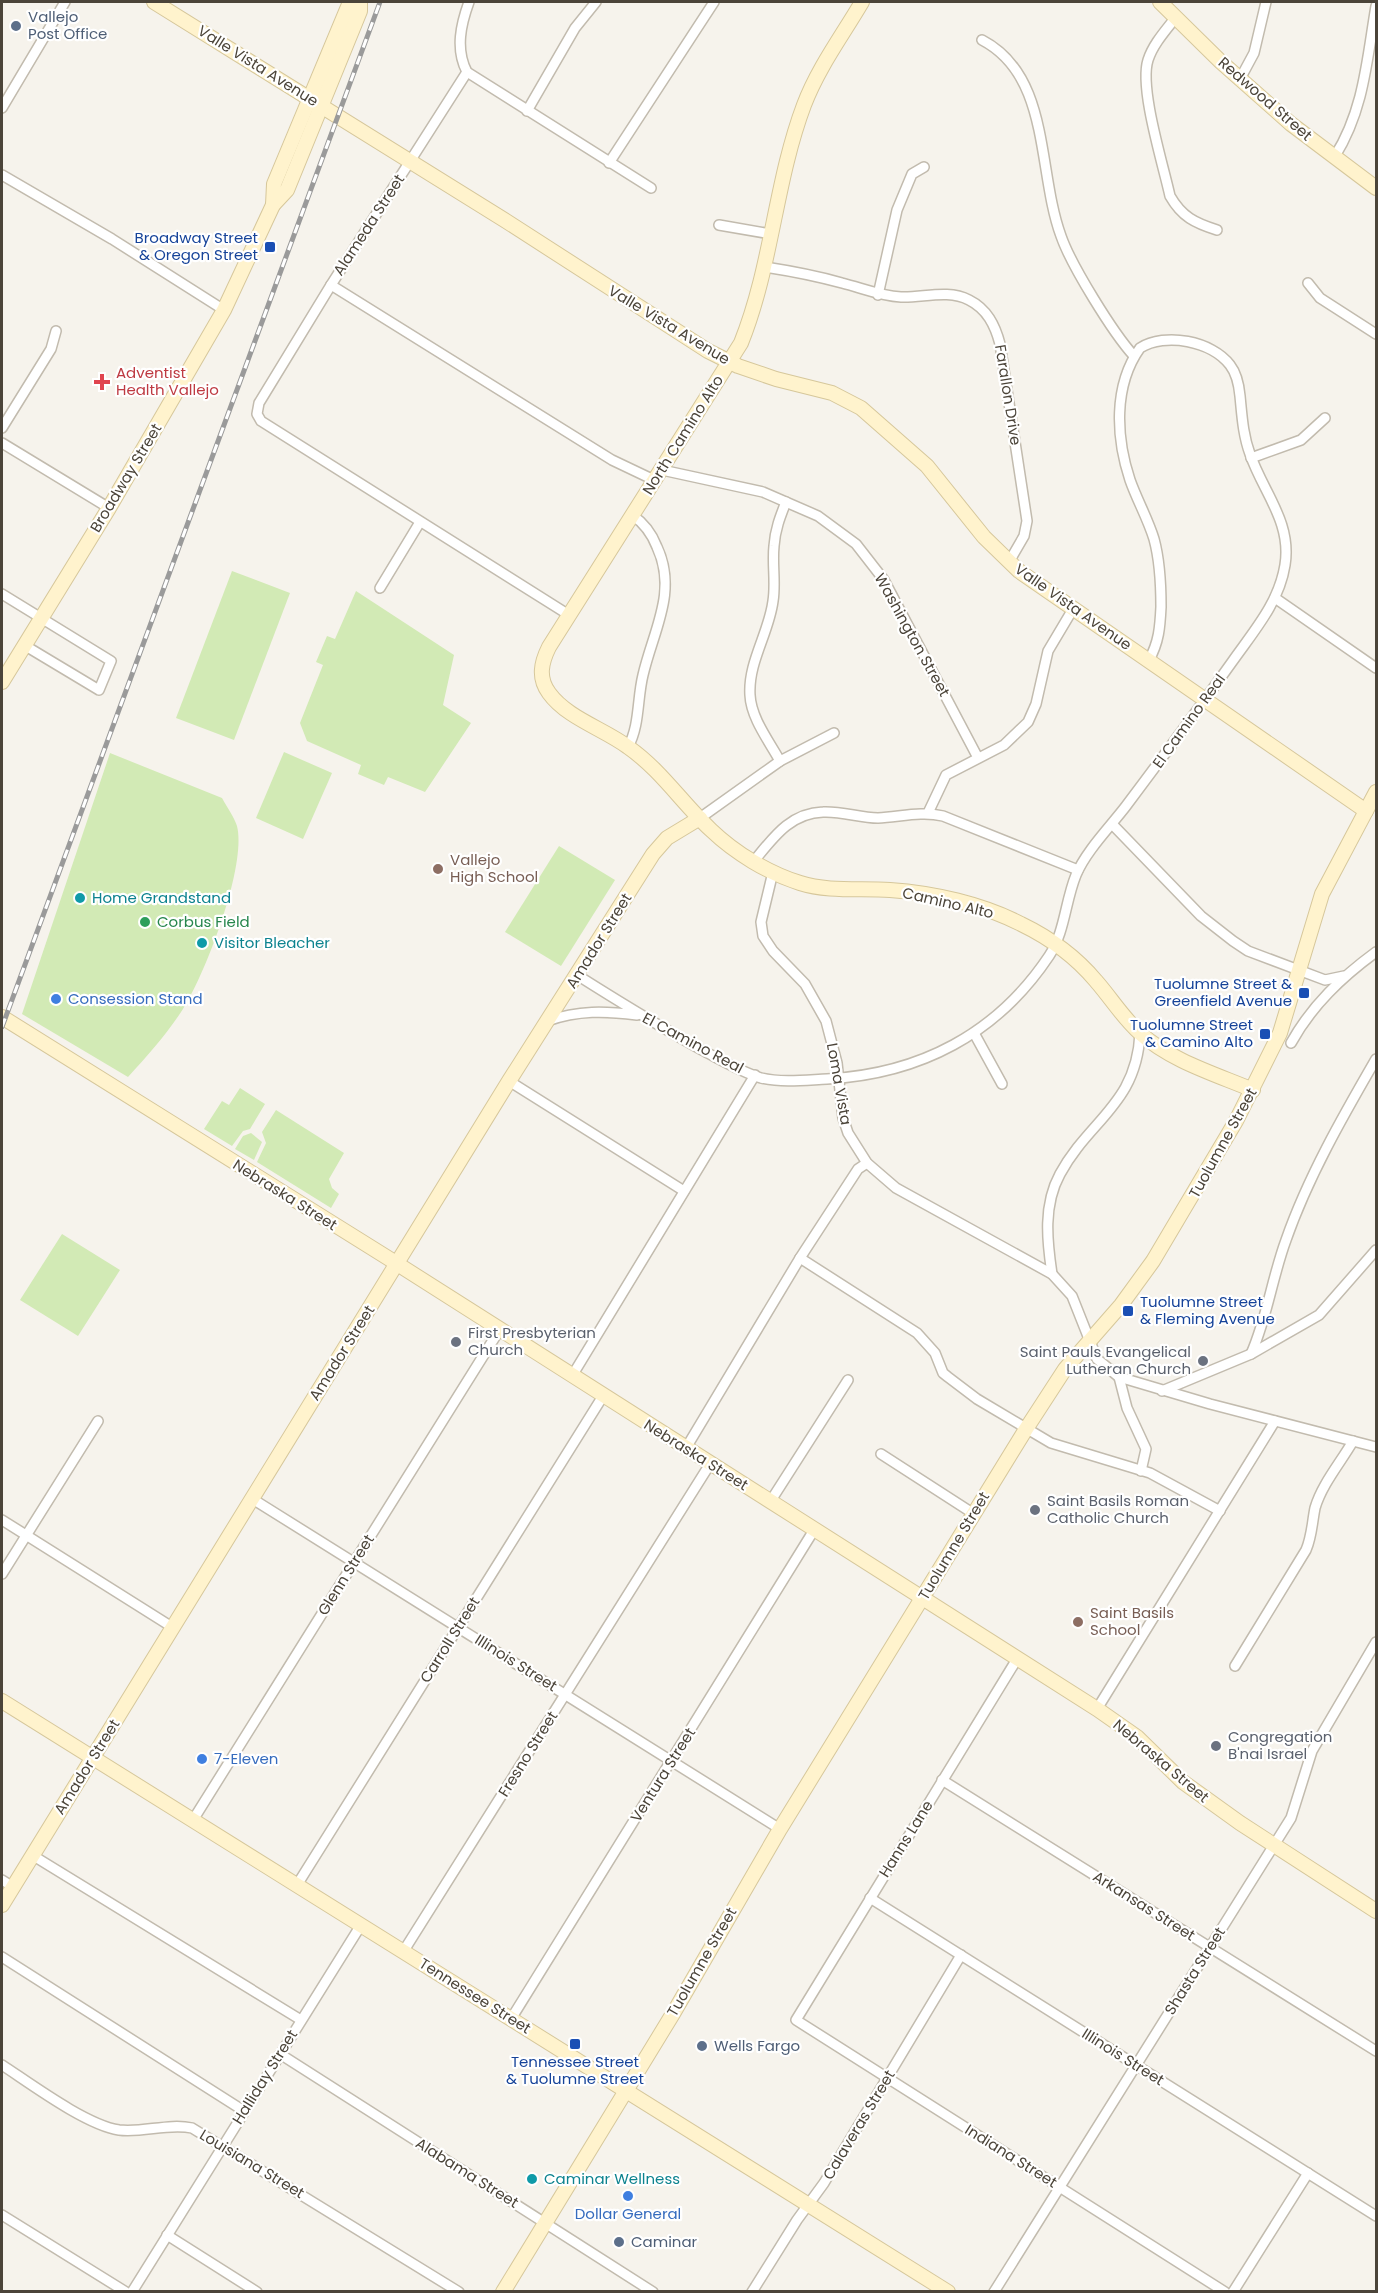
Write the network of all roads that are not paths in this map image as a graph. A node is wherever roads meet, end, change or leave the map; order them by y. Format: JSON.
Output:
{"nodes":[{"id":1,"x":66,"y":2,"type":"edge"},
{"id":2,"x":154,"y":2,"type":"edge"},
{"id":3,"x":350,"y":2,"type":"edge"},
{"id":4,"x":360,"y":2,"type":"edge"},
{"id":5,"x":469,"y":2,"type":"edge"},
{"id":6,"x":596,"y":2,"type":"edge"},
{"id":7,"x":714,"y":2,"type":"edge"},
{"id":8,"x":862,"y":2,"type":"edge"},
{"id":9,"x":1160,"y":2,"type":"edge"},
{"id":10,"x":1266,"y":2,"type":"edge"},
{"id":11,"x":1377,"y":6,"type":"edge"},
{"id":12,"x":1176,"y":16,"type":"junction"},
{"id":13,"x":982,"y":40,"type":"dead end"},
{"id":14,"x":467,"y":72,"type":"junction"},
{"id":15,"x":1239,"y":78,"type":"junction"},
{"id":16,"x":310,"y":99,"type":"junction"},
{"id":17,"x":323,"y":107,"type":"junction"},
{"id":18,"x":2,"y":108,"type":"edge"},
{"id":19,"x":527,"y":111,"type":"junction"},
{"id":20,"x":1335,"y":156,"type":"junction"},
{"id":21,"x":410,"y":163,"type":"junction"},
{"id":22,"x":609,"y":163,"type":"junction"},
{"id":23,"x":924,"y":167,"type":"dead end"},
{"id":24,"x":2,"y":175,"type":"edge"},
{"id":25,"x":651,"y":188,"type":"dead end"},
{"id":26,"x":1377,"y":188,"type":"edge"},
{"id":27,"x":273,"y":205,"type":"junction"},
{"id":28,"x":719,"y":225,"type":"dead end"},
{"id":29,"x":1217,"y":230,"type":"dead end"},
{"id":30,"x":771,"y":234,"type":"junction"},
{"id":31,"x":765,"y":267,"type":"junction"},
{"id":32,"x":1308,"y":284,"type":"dead end"},
{"id":33,"x":331,"y":285,"type":"junction"},
{"id":34,"x":878,"y":295,"type":"junction"},
{"id":35,"x":224,"y":310,"type":"junction"},
{"id":36,"x":57,"y":331,"type":"dead end"},
{"id":37,"x":1377,"y":334,"type":"edge"},
{"id":38,"x":1134,"y":356,"type":"junction"},
{"id":39,"x":729,"y":362,"type":"junction"},
{"id":40,"x":1325,"y":418,"type":"dead end"},
{"id":41,"x":2,"y":428,"type":"edge"},
{"id":42,"x":2,"y":443,"type":"edge"},
{"id":43,"x":1251,"y":458,"type":"junction"},
{"id":44,"x":658,"y":475,"type":"junction"},
{"id":45,"x":786,"y":502,"type":"junction"},
{"id":46,"x":109,"y":508,"type":"junction"},
{"id":47,"x":632,"y":515,"type":"junction"},
{"id":48,"x":420,"y":522,"type":"junction"},
{"id":49,"x":1009,"y":562,"type":"junction"},
{"id":50,"x":380,"y":588,"type":"dead end"},
{"id":51,"x":2,"y":594,"type":"edge"},
{"id":52,"x":1275,"y":598,"type":"junction"},
{"id":53,"x":1073,"y":609,"type":"junction"},
{"id":54,"x":569,"y":615,"type":"junction"},
{"id":55,"x":41,"y":618,"type":"junction"},
{"id":56,"x":24,"y":645,"type":"junction"},
{"id":57,"x":1149,"y":660,"type":"junction"},
{"id":58,"x":1377,"y":668,"type":"edge"},
{"id":59,"x":2,"y":682,"type":"edge"},
{"id":60,"x":1206,"y":699,"type":"junction"},
{"id":61,"x":572,"y":712,"type":"joint"},
{"id":62,"x":834,"y":733,"type":"dead end"},
{"id":63,"x":628,"y":747,"type":"junction"},
{"id":64,"x":977,"y":756,"type":"junction"},
{"id":65,"x":780,"y":761,"type":"junction"},
{"id":66,"x":1377,"y":792,"type":"edge"},
{"id":67,"x":1366,"y":811,"type":"junction"},
{"id":68,"x":928,"y":813,"type":"junction"},
{"id":69,"x":700,"y":818,"type":"junction"},
{"id":70,"x":1112,"y":824,"type":"junction"},
{"id":71,"x":754,"y":861,"type":"junction"},
{"id":72,"x":1078,"y":870,"type":"junction"},
{"id":73,"x":773,"y":872,"type":"junction"},
{"id":74,"x":1056,"y":944,"type":"junction"},
{"id":75,"x":1377,"y":952,"type":"edge"},
{"id":76,"x":1299,"y":971,"type":"junction"},
{"id":77,"x":577,"y":975,"type":"junction"},
{"id":78,"x":1344,"y":976,"type":"junction"},
{"id":79,"x":639,"y":1015,"type":"junction"},
{"id":80,"x":2,"y":1017,"type":"edge"},
{"id":81,"x":547,"y":1021,"type":"junction"},
{"id":82,"x":974,"y":1033,"type":"junction"},
{"id":83,"x":1140,"y":1033,"type":"junction"},
{"id":84,"x":1291,"y":1043,"type":"dead end"},
{"id":85,"x":1377,"y":1059,"type":"edge"},
{"id":86,"x":755,"y":1075,"type":"junction"},
{"id":87,"x":838,"y":1079,"type":"junction"},
{"id":88,"x":510,"y":1081,"type":"junction"},
{"id":89,"x":1002,"y":1084,"type":"dead end"},
{"id":90,"x":1253,"y":1090,"type":"junction"},
{"id":91,"x":867,"y":1163,"type":"junction"},
{"id":92,"x":684,"y":1191,"type":"junction"},
{"id":93,"x":1377,"y":1250,"type":"edge"},
{"id":94,"x":800,"y":1258,"type":"junction"},
{"id":95,"x":397,"y":1264,"type":"junction"},
{"id":96,"x":1052,"y":1274,"type":"junction"},
{"id":97,"x":500,"y":1329,"type":"junction"},
{"id":98,"x":1090,"y":1341,"type":"junction"},
{"id":99,"x":1251,"y":1354,"type":"junction"},
{"id":100,"x":572,"y":1376,"type":"junction"},
{"id":101,"x":1119,"y":1377,"type":"junction"},
{"id":102,"x":848,"y":1380,"type":"dead end"},
{"id":103,"x":1162,"y":1390,"type":"junction"},
{"id":104,"x":603,"y":1396,"type":"junction"},
{"id":105,"x":98,"y":1421,"type":"dead end"},
{"id":106,"x":1275,"y":1421,"type":"junction"},
{"id":107,"x":1026,"y":1429,"type":"junction"},
{"id":108,"x":1353,"y":1441,"type":"junction"},
{"id":109,"x":1377,"y":1447,"type":"edge"},
{"id":110,"x":686,"y":1448,"type":"junction"},
{"id":111,"x":881,"y":1454,"type":"dead end"},
{"id":112,"x":710,"y":1464,"type":"junction"},
{"id":113,"x":1142,"y":1471,"type":"junction"},
{"id":114,"x":251,"y":1498,"type":"junction"},
{"id":115,"x":770,"y":1502,"type":"junction"},
{"id":116,"x":1220,"y":1511,"type":"junction"},
{"id":117,"x":974,"y":1514,"type":"junction"},
{"id":118,"x":2,"y":1520,"type":"edge"},
{"id":119,"x":814,"y":1530,"type":"junction"},
{"id":120,"x":26,"y":1535,"type":"junction"},
{"id":121,"x":354,"y":1562,"type":"junction"},
{"id":122,"x":2,"y":1574,"type":"edge"},
{"id":123,"x":922,"y":1599,"type":"junction"},
{"id":124,"x":172,"y":1627,"type":"junction"},
{"id":125,"x":458,"y":1627,"type":"junction"},
{"id":126,"x":1376,"y":1646,"type":"edge"},
{"id":127,"x":1017,"y":1659,"type":"junction"},
{"id":128,"x":1235,"y":1666,"type":"dead end"},
{"id":129,"x":565,"y":1694,"type":"junction"},
{"id":130,"x":2,"y":1701,"type":"edge"},
{"id":131,"x":1097,"y":1709,"type":"junction"},
{"id":132,"x":92,"y":1758,"type":"junction"},
{"id":133,"x":671,"y":1761,"type":"junction"},
{"id":134,"x":942,"y":1780,"type":"junction"},
{"id":135,"x":192,"y":1820,"type":"junction"},
{"id":136,"x":780,"y":1829,"type":"junction"},
{"id":137,"x":1274,"y":1845,"type":"junction"},
{"id":138,"x":32,"y":1855,"type":"junction"},
{"id":139,"x":7,"y":1884,"type":"edge"},
{"id":140,"x":297,"y":1885,"type":"junction"},
{"id":141,"x":870,"y":1898,"type":"junction"},
{"id":142,"x":2,"y":1905,"type":"edge"},
{"id":143,"x":1377,"y":1911,"type":"edge"},
{"id":144,"x":361,"y":1925,"type":"junction"},
{"id":145,"x":1210,"y":1947,"type":"junction"},
{"id":146,"x":404,"y":1952,"type":"junction"},
{"id":147,"x":962,"y":1955,"type":"junction"},
{"id":148,"x":2,"y":1957,"type":"edge"},
{"id":149,"x":511,"y":2019,"type":"junction"},
{"id":150,"x":301,"y":2020,"type":"junction"},
{"id":151,"x":796,"y":2020,"type":"joint"},
{"id":152,"x":1377,"y":2051,"type":"edge"},
{"id":153,"x":280,"y":2054,"type":"junction"},
{"id":154,"x":2,"y":2065,"type":"edge"},
{"id":155,"x":1136,"y":2065,"type":"junction"},
{"id":156,"x":888,"y":2078,"type":"junction"},
{"id":157,"x":626,"y":2090,"type":"junction"},
{"id":158,"x":244,"y":2111,"type":"junction"},
{"id":159,"x":223,"y":2145,"type":"junction"},
{"id":160,"x":1308,"y":2173,"type":"junction"},
{"id":161,"x":1059,"y":2187,"type":"junction"},
{"id":162,"x":808,"y":2204,"type":"junction"},
{"id":163,"x":2,"y":2215,"type":"edge"},
{"id":164,"x":1377,"y":2216,"type":"edge"},
{"id":165,"x":545,"y":2223,"type":"junction"},
{"id":166,"x":167,"y":2235,"type":"junction"},
{"id":167,"x":126,"y":2292,"type":"edge"},
{"id":168,"x":132,"y":2292,"type":"edge"},
{"id":169,"x":257,"y":2292,"type":"edge"},
{"id":170,"x":459,"y":2292,"type":"edge"},
{"id":171,"x":503,"y":2292,"type":"edge"},
{"id":172,"x":653,"y":2292,"type":"edge"},
{"id":173,"x":753,"y":2292,"type":"edge"},
{"id":174,"x":948,"y":2292,"type":"edge"},
{"id":175,"x":994,"y":2292,"type":"edge"},
{"id":176,"x":1225,"y":2292,"type":"edge"},
{"id":177,"x":1233,"y":2292,"type":"edge"}],
"edges":[{"from":1,"to":18,"type":"street"},
{"from":2,"to":16,"type":"street","name":"Valle Vista Avenue"},
{"from":3,"to":16,"type":"street","name":"Broadway Street"},
{"from":4,"to":17,"type":"street","name":"Broadway Street"},
{"from":5,"to":14,"type":"street"},
{"from":6,"to":19,"type":"street"},
{"from":7,"to":22,"type":"street"},
{"from":8,"to":30,"type":"street","name":"North Camino Alto"},
{"from":9,"to":12,"type":"street","name":"Redwood Street"},
{"from":10,"to":15,"type":"street"},
{"from":11,"to":20,"type":"street"},
{"from":12,"to":15,"type":"street","name":"Redwood Street"},
{"from":12,"to":29,"type":"street"},
{"from":13,"to":38,"type":"street"},
{"from":14,"to":19,"type":"street"},
{"from":14,"to":21,"type":"street","name":"Alameda Street"},
{"from":15,"to":20,"type":"street","name":"Redwood Street"},
{"from":16,"to":17,"type":"street","name":"Valle Vista Avenue"},
{"from":16,"to":27,"type":"street","name":"Broadway Street"},
{"from":17,"to":21,"type":"street","name":"Valle Vista Avenue"},
{"from":17,"to":27,"type":"street","name":"Broadway Street"},
{"from":19,"to":22,"type":"street"},
{"from":20,"to":26,"type":"street","name":"Redwood Street"},
{"from":21,"to":33,"type":"street","name":"Alameda Street"},
{"from":21,"to":39,"type":"street","name":"Valle Vista Avenue"},
{"from":22,"to":25,"type":"street"},
{"from":23,"to":34,"type":"street"},
{"from":24,"to":35,"type":"street"},
{"from":27,"to":35,"type":"street","name":"Broadway Street"},
{"from":28,"to":30,"type":"street"},
{"from":30,"to":31,"type":"street","name":"North Camino Alto"},
{"from":31,"to":34,"type":"street","name":"Farallon Drive"},
{"from":31,"to":39,"type":"street","name":"North Camino Alto"},
{"from":32,"to":37,"type":"street"},
{"from":33,"to":44,"type":"street","name":"Washington Street"},
{"from":33,"to":48,"type":"street","name":"Alameda Street"},
{"from":34,"to":49,"type":"street","name":"Farallon Drive"},
{"from":35,"to":46,"type":"street","name":"Broadway Street"},
{"from":36,"to":41,"type":"street"},
{"from":38,"to":43,"type":"street","name":"El Camino Real"},
{"from":38,"to":57,"type":"street"},
{"from":39,"to":44,"type":"street","name":"North Camino Alto"},
{"from":39,"to":49,"type":"street","name":"Valle Vista Avenue"},
{"from":40,"to":43,"type":"street"},
{"from":42,"to":46,"type":"street"},
{"from":43,"to":52,"type":"street","name":"El Camino Real"},
{"from":44,"to":45,"type":"street","name":"Washington Street"},
{"from":44,"to":47,"type":"street","name":"North Camino Alto"},
{"from":45,"to":64,"type":"street","name":"Washington Street"},
{"from":45,"to":65,"type":"street"},
{"from":46,"to":55,"type":"street","name":"Broadway Street"},
{"from":47,"to":54,"type":"street","name":"North Camino Alto"},
{"from":47,"to":63,"type":"street"},
{"from":48,"to":50,"type":"street"},
{"from":48,"to":54,"type":"street","name":"Alameda Street"},
{"from":49,"to":53,"type":"street","name":"Valle Vista Avenue"},
{"from":51,"to":55,"type":"street"},
{"from":52,"to":58,"type":"street"},
{"from":52,"to":60,"type":"street","name":"El Camino Real"},
{"from":53,"to":57,"type":"street","name":"Valle Vista Avenue"},
{"from":53,"to":64,"type":"street"},
{"from":54,"to":61,"type":"street","name":"North Camino Alto"},
{"from":55,"to":56,"type":"street","name":"Broadway Street"},
{"from":55,"to":56,"type":"street"},
{"from":56,"to":59,"type":"street","name":"Broadway Street"},
{"from":57,"to":60,"type":"street","name":"Valle Vista Avenue"},
{"from":60,"to":67,"type":"street","name":"Valle Vista Avenue"},
{"from":60,"to":70,"type":"street","name":"El Camino Real"},
{"from":61,"to":63,"type":"street","name":"Camino Alto"},
{"from":62,"to":65,"type":"street"},
{"from":63,"to":69,"type":"street","name":"Camino Alto"},
{"from":64,"to":68,"type":"street"},
{"from":65,"to":69,"type":"street"},
{"from":66,"to":67,"type":"street","name":"Tuolumne Street"},
{"from":67,"to":76,"type":"street","name":"Tuolumne Street"},
{"from":68,"to":71,"type":"street"},
{"from":68,"to":72,"type":"street"},
{"from":69,"to":71,"type":"street","name":"Camino Alto"},
{"from":69,"to":77,"type":"street","name":"Amador Street"},
{"from":70,"to":72,"type":"street","name":"El Camino Real"},
{"from":70,"to":76,"type":"street"},
{"from":71,"to":73,"type":"street","name":"Camino Alto"},
{"from":72,"to":74,"type":"street","name":"El Camino Real"},
{"from":73,"to":74,"type":"street","name":"Camino Alto"},
{"from":73,"to":87,"type":"street","name":"Loma Vista"},
{"from":74,"to":82,"type":"street","name":"El Camino Real"},
{"from":74,"to":83,"type":"street","name":"Camino Alto"},
{"from":75,"to":78,"type":"street"},
{"from":76,"to":78,"type":"street"},
{"from":76,"to":90,"type":"street","name":"Tuolumne Street"},
{"from":77,"to":79,"type":"street","name":"El Camino Real"},
{"from":77,"to":81,"type":"street","name":"Amador Street"},
{"from":78,"to":84,"type":"street"},
{"from":79,"to":81,"type":"street"},
{"from":79,"to":86,"type":"street","name":"El Camino Real"},
{"from":80,"to":95,"type":"street","name":"Nebraska Street"},
{"from":81,"to":88,"type":"street","name":"Amador Street"},
{"from":82,"to":87,"type":"street","name":"El Camino Real"},
{"from":82,"to":89,"type":"street"},
{"from":83,"to":90,"type":"street","name":"Camino Alto"},
{"from":83,"to":96,"type":"street"},
{"from":85,"to":99,"type":"street"},
{"from":86,"to":87,"type":"street","name":"El Camino Real"},
{"from":86,"to":92,"type":"street"},
{"from":87,"to":91,"type":"street","name":"Loma Vista"},
{"from":88,"to":92,"type":"street"},
{"from":88,"to":95,"type":"street","name":"Amador Street"},
{"from":90,"to":98,"type":"street","name":"Tuolumne Street"},
{"from":91,"to":94,"type":"street"},
{"from":91,"to":96,"type":"street","name":"Loma Vista"},
{"from":92,"to":100,"type":"street"},
{"from":93,"to":99,"type":"street"},
{"from":94,"to":107,"type":"street"},
{"from":94,"to":110,"type":"street"},
{"from":95,"to":97,"type":"street","name":"Nebraska Street"},
{"from":95,"to":114,"type":"street","name":"Amador Street"},
{"from":96,"to":98,"type":"street","name":"Loma Vista"},
{"from":97,"to":100,"type":"street","name":"Nebraska Street"},
{"from":97,"to":121,"type":"street","name":"Glenn Street"},
{"from":98,"to":101,"type":"street","name":"Loma Vista"},
{"from":98,"to":107,"type":"street","name":"Tuolumne Street"},
{"from":99,"to":103,"type":"street"},
{"from":100,"to":104,"type":"street","name":"Nebraska Street"},
{"from":101,"to":103,"type":"street"},
{"from":101,"to":113,"type":"street"},
{"from":102,"to":115,"type":"street"},
{"from":103,"to":106,"type":"street"},
{"from":104,"to":110,"type":"street","name":"Nebraska Street"},
{"from":104,"to":125,"type":"street","name":"Carroll Street"},
{"from":105,"to":120,"type":"street"},
{"from":106,"to":108,"type":"street"},
{"from":106,"to":116,"type":"street"},
{"from":107,"to":113,"type":"street"},
{"from":107,"to":117,"type":"street","name":"Tuolumne Street"},
{"from":108,"to":109,"type":"street"},
{"from":108,"to":128,"type":"street"},
{"from":110,"to":112,"type":"street","name":"Nebraska Street"},
{"from":111,"to":117,"type":"street"},
{"from":112,"to":115,"type":"street","name":"Nebraska Street"},
{"from":112,"to":129,"type":"street","name":"Fresno Street"},
{"from":113,"to":116,"type":"street"},
{"from":114,"to":121,"type":"street","name":"Illinois Street"},
{"from":114,"to":124,"type":"street","name":"Amador Street"},
{"from":115,"to":119,"type":"street","name":"Nebraska Street"},
{"from":116,"to":131,"type":"street"},
{"from":117,"to":123,"type":"street","name":"Tuolumne Street"},
{"from":118,"to":120,"type":"street"},
{"from":119,"to":123,"type":"street","name":"Nebraska Street"},
{"from":119,"to":133,"type":"street","name":"Ventura Street"},
{"from":120,"to":122,"type":"street"},
{"from":120,"to":124,"type":"street"},
{"from":121,"to":125,"type":"street","name":"Illinois Street"},
{"from":121,"to":135,"type":"street","name":"Glenn Street"},
{"from":123,"to":127,"type":"street","name":"Nebraska Street"},
{"from":123,"to":136,"type":"street","name":"Tuolumne Street"},
{"from":124,"to":132,"type":"street","name":"Amador Street"},
{"from":125,"to":129,"type":"street","name":"Illinois Street"},
{"from":125,"to":140,"type":"street","name":"Carroll Street"},
{"from":126,"to":137,"type":"street","name":"Shasta Street"},
{"from":127,"to":131,"type":"street","name":"Nebraska Street"},
{"from":127,"to":134,"type":"street","name":"Hanns Lane"},
{"from":129,"to":133,"type":"street","name":"Illinois Street"},
{"from":129,"to":146,"type":"street","name":"Fresno Street"},
{"from":130,"to":132,"type":"street","name":"Tennessee Street"},
{"from":131,"to":137,"type":"street","name":"Nebraska Street"},
{"from":132,"to":135,"type":"street","name":"Tennessee Street"},
{"from":132,"to":138,"type":"street","name":"Amador Street"},
{"from":133,"to":136,"type":"street","name":"Illinois Street"},
{"from":133,"to":149,"type":"street","name":"Ventura Street"},
{"from":134,"to":141,"type":"street","name":"Hanns Lane"},
{"from":134,"to":145,"type":"street","name":"Arkansas Street"},
{"from":135,"to":140,"type":"street","name":"Tennessee Street"},
{"from":136,"to":157,"type":"street","name":"Tuolumne Street"},
{"from":137,"to":143,"type":"street","name":"Nebraska Street"},
{"from":137,"to":145,"type":"street","name":"Shasta Street"},
{"from":138,"to":139,"type":"street","name":"Amador Street"},
{"from":138,"to":150,"type":"street"},
{"from":139,"to":142,"type":"street","name":"Amador Street"},
{"from":140,"to":144,"type":"street","name":"Tennessee Street"},
{"from":141,"to":147,"type":"street","name":"Illinois Street"},
{"from":141,"to":151,"type":"street","name":"Hanns Lane"},
{"from":144,"to":146,"type":"street","name":"Tennessee Street"},
{"from":144,"to":150,"type":"street","name":"Halliday Street"},
{"from":145,"to":152,"type":"street","name":"Arkansas Street"},
{"from":145,"to":155,"type":"street","name":"Shasta Street"},
{"from":146,"to":149,"type":"street","name":"Tennessee Street"},
{"from":147,"to":155,"type":"street","name":"Illinois Street"},
{"from":147,"to":156,"type":"street","name":"Calaveras Street"},
{"from":148,"to":158,"type":"street"},
{"from":149,"to":157,"type":"street","name":"Tennessee Street"},
{"from":150,"to":153,"type":"street","name":"Halliday Street"},
{"from":151,"to":156,"type":"street","name":"Indiana Street"},
{"from":153,"to":158,"type":"street","name":"Halliday Street"},
{"from":153,"to":165,"type":"street","name":"Alabama Street"},
{"from":154,"to":159,"type":"street","name":"Louisiana Street"},
{"from":155,"to":160,"type":"street","name":"Illinois Street"},
{"from":155,"to":161,"type":"street","name":"Shasta Street"},
{"from":156,"to":161,"type":"street","name":"Indiana Street"},
{"from":156,"to":162,"type":"street","name":"Calaveras Street"},
{"from":157,"to":162,"type":"street","name":"Tennessee Street"},
{"from":157,"to":165,"type":"street","name":"Tuolumne Street"},
{"from":158,"to":159,"type":"street","name":"Halliday Street"},
{"from":159,"to":166,"type":"street","name":"Halliday Street"},
{"from":159,"to":170,"type":"street","name":"Louisiana Street"},
{"from":160,"to":164,"type":"street","name":"Illinois Street"},
{"from":160,"to":177,"type":"street"},
{"from":161,"to":175,"type":"street","name":"Shasta Street"},
{"from":161,"to":176,"type":"street","name":"Indiana Street"},
{"from":162,"to":173,"type":"street","name":"Calaveras Street"},
{"from":162,"to":174,"type":"street","name":"Tennessee Street"},
{"from":163,"to":167,"type":"street"},
{"from":165,"to":171,"type":"street","name":"Tuolumne Street"},
{"from":165,"to":172,"type":"street","name":"Alabama Street"},
{"from":166,"to":168,"type":"street","name":"Halliday Street"},
{"from":166,"to":169,"type":"street"}]}
